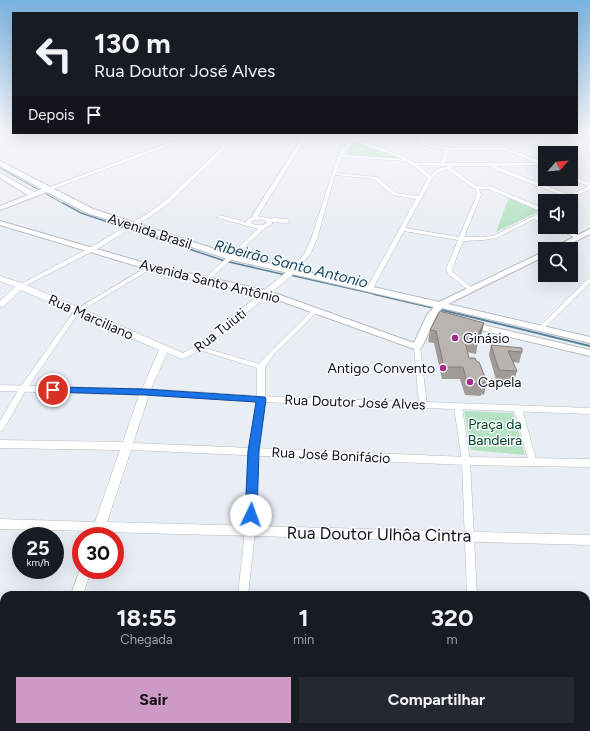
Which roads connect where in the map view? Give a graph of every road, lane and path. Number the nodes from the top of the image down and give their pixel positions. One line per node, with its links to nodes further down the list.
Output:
1 (111, 164): 20 (street)
2 (114, 164): 20 (street)
3 (207, 164): 36 (street)
4 (288, 164): 28 (street)
5 (337, 164): 12 (street)
6 (414, 164): 14 (street)
7 (442, 164): 11 (street)
8 (538, 164): 9 (street)
9 (487, 165): 11 (street); 21 (street)
10 (2, 166): 20 (main road, Avenida Brasil)
11 (450, 166): 14 (street); 19 (street)
12 (334, 174): 23 (street); 47 (street)
13 (0, 175): 20 (main road, Avenida Brasil)
14 (430, 178): 23 (street)
15 (578, 180): 17 (street)
16 (590, 180): 17 (street)
17 (583, 182): 18 (street)
18 (590, 186): 22 (street)
19 (475, 187): 25 (street); 41 (street)
20 (42, 190): 24 (main road); 36 (main road, Avenida Brasil)
21 (562, 194)
22 (575, 194)
23 (419, 198): 37 (street)
24 (0, 208)
25 (538, 208)
26 (538, 215): 29 (street)
27 (219, 217): 34 (street)
28 (257, 218): 31 (street); 34 (street)
29 (534, 218): 30 (street); 41 (street)
30 (538, 219)
31 (270, 221): 32 (street); 35 (street)
32 (287, 221)
33 (0, 223): 43 (main road, Avenida Santo Antônio)
34 (250, 225): 35 (street)
35 (263, 227): 45 (street)
36 (130, 228): 43 (street); 45 (main road, Avenida Brasil)
37 (403, 229): 41 (street); 53 (street)
38 (589, 232): 40 (main road)
39 (571, 234): 40 (street)
40 (578, 237): 42 (main road)
41 (461, 239): 54 (street)
42 (568, 242)
43 (90, 249): 46 (main road, Avenida Santo Antônio); 51 (street)
44 (538, 256): 54 (main road)
45 (229, 258): 47 (main road, Avenida Brasil); 49 (street)
46 (150, 267): 49 (main road, Avenida Santo Antônio); 59 (street)
47 (288, 275): 53 (main road, Avenida Brasil); 55 (street, Rua Tuiuti)
48 (0, 278): 51 (street, Rua Marciliano)
49 (206, 280): 55 (main road, Avenida Santo Antônio)
50 (590, 280): 52 (street)
51 (21, 286): 56 (street); 59 (street, Rua Marciliano)
52 (587, 287): 62 (street)
53 (370, 288): 58 (main road, Avenida Brasil)
54 (470, 289): 58 (main road)
55 (266, 294): 57 (main road, Avenida Santo Antônio); 65 (street, Rua Tuiuti)
56 (0, 304)
57 (316, 310): 64 (main road, Avenida Santo Antônio); 69 (street)
58 (436, 310): 60 (main road, Avenida Brasil); 62 (main road, Avenida Brasil); 64 (main road)
59 (76, 311): 66 (street, Rua Marciliano); 71 (street)
60 (445, 318)
61 (465, 323): 67 (main road)
62 (541, 328): 63 (main road, Avenida Brasil)
63 (590, 340)
64 (416, 347): 74 (street)
65 (199, 348): 68 (street, Rua Tuiuti); 69 (street)
66 (164, 349): 68 (street, Rua Marciliano); 72 (street)
67 (590, 353)
68 (183, 356)
69 (261, 367): 73 (street)
70 (0, 388): 71 (street, Rua Doutor José Alves)
71 (23, 389): 72 (street, Rua Doutor José Alves); 78 (street)
72 (145, 392): 73 (street, Rua Doutor José Alves); 80 (street)
73 (261, 399): 74 (street, Rua Doutor José Alves); 81 (street)
74 (423, 404): 75 (street, Rua Doutor José Alves)
75 (458, 407): 76 (street, Rua Doutor José Alves); 82 (street)
76 (518, 409): 77 (street, Rua Doutor José Alves); 83 (street)
77 (590, 412)
78 (0, 428)
79 (0, 444): 80 (street, Rua José Bonifácio)
80 (127, 446): 81 (street, Rua José Bonifácio); 86 (street)
81 (254, 451): 82 (street, Rua José Bonifácio); 89 (street)
82 (466, 461): 83 (street, Rua José Bonifácio); 90 (street)
83 (534, 463): 84 (street, Rua José Bonifácio)
84 (590, 464)
85 (0, 524): 87 (street, Rua Doutor Ulhôa Cintra)
86 (99, 527)
87 (72, 529)
88 (124, 531): 89 (street, Rua Doutor Ulhôa Cintra)
89 (250, 531): 90 (street, Rua Doutor Ulhôa Cintra); 94 (street)
90 (469, 536): 91 (street, Rua Doutor Ulhôa Cintra); 95 (street)
91 (590, 540)
92 (82, 579): 93 (street)
93 (78, 591)
94 (243, 591)
95 (472, 591)

